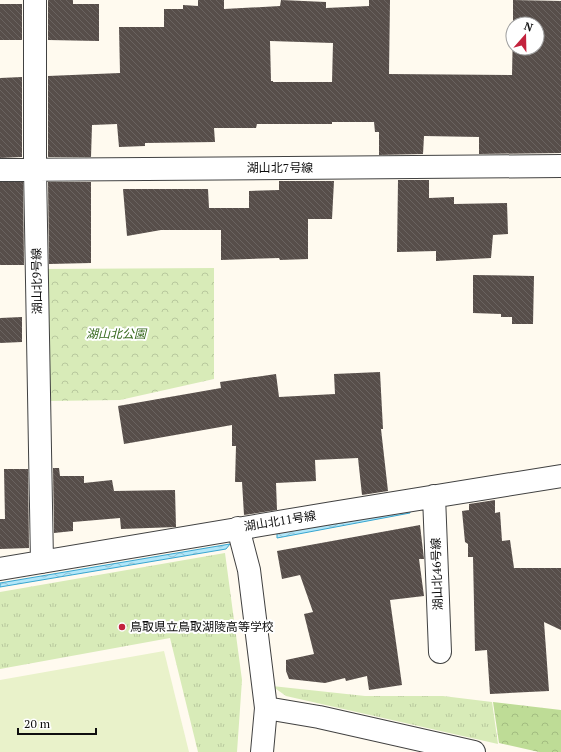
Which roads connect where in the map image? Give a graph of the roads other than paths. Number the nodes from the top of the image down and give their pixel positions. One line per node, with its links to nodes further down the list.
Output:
1 (34, 0): 3 (street, 湖山北9号線)
2 (561, 166): 3 (street, 湖山北7号線)
3 (35, 169): 4 (street, 湖山北7号線); 8 (street, 湖山北9号線)
4 (0, 170)
5 (561, 476): 6 (street, 湖山北11号線)
6 (434, 496): 7 (street, 湖山北11号線); 10 (street, 湖山北46号線)
7 (238, 528): 8 (street, 湖山北11号線); 11 (street)
8 (42, 562): 9 (street, 湖山北11号線)
9 (0, 569)
10 (440, 652)
11 (266, 708): 12 (street); 13 (street)
12 (262, 752)
13 (474, 752)

